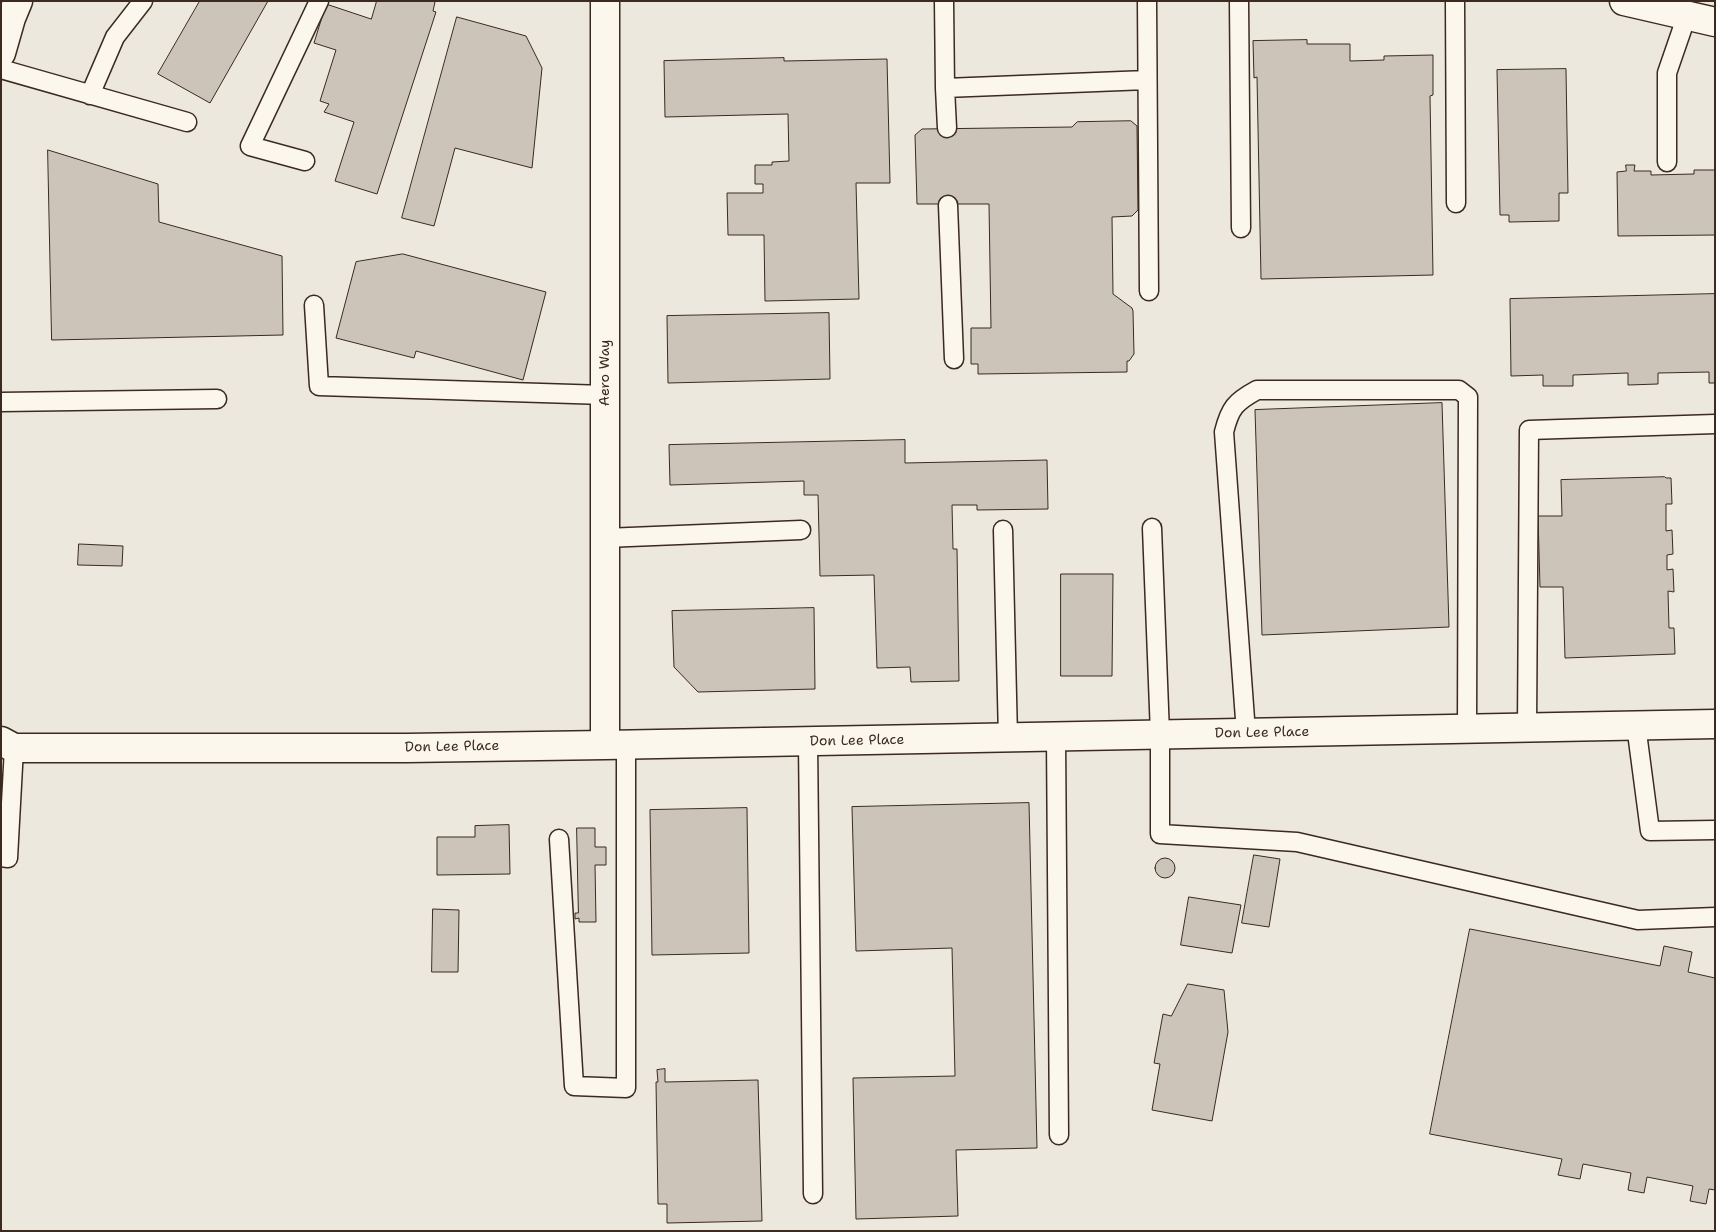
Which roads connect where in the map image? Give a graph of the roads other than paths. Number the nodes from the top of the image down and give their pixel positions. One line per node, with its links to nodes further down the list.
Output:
1 (18, 1): 12 (street)
2 (143, 1): 16 (lane)
3 (319, 1): 19 (lane)
4 (605, 1): 27 (street, Aero Way)
5 (944, 1): 15 (lane)
6 (1147, 1): 14 (lane)
7 (1239, 1): 23 (lane)
8 (1455, 1): 21 (lane)
9 (1624, 1): 10 (street)
10 (1687, 15): 11 (street); 20 (lane)
11 (1715, 22)
12 (1, 53)
13 (1, 69): 16 (lane)
14 (1148, 80): 15 (lane); 24 (lane)
15 (945, 88): 18 (lane)
16 (90, 95): 17 (lane)
17 (187, 122)
18 (947, 128)
19 (305, 161)
20 (1667, 162)
21 (1456, 203)
22 (948, 205): 26 (lane)
23 (1241, 228)
24 (1149, 291)
25 (314, 305): 27 (lane)
26 (954, 359)
27 (605, 395): 34 (street, Aero Way)
28 (217, 399): 29 (lane)
29 (1, 402)
30 (1715, 424): 37 (lane)
31 (1152, 528): 40 (lane)
32 (801, 530): 34 (lane)
33 (1003, 530): 42 (lane)
34 (605, 538): 45 (street, Aero Way)
35 (1715, 724): 36 (street, Don Lee Place)
36 (1636, 725): 37 (street, Don Lee Place); 46 (lane)
37 (1527, 728): 38 (street, Don Lee Place)
38 (1467, 729): 39 (street, Don Lee Place); 39 (lane)
39 (1246, 733): 40 (street, Don Lee Place)
40 (1160, 734): 41 (street, Don Lee Place); 49 (lane)
41 (1056, 736): 42 (street, Don Lee Place); 50 (lane)
42 (1008, 738): 43 (street, Don Lee Place)
43 (808, 742): 45 (street, Don Lee Place); 51 (lane)
44 (8, 745): 45 (street, Don Lee Place); 48 (lane)
45 (615, 745): 47 (lane)
46 (1715, 830)
47 (559, 839)
48 (1, 857)
49 (1715, 917)
50 (1059, 1135)
51 (813, 1194)

